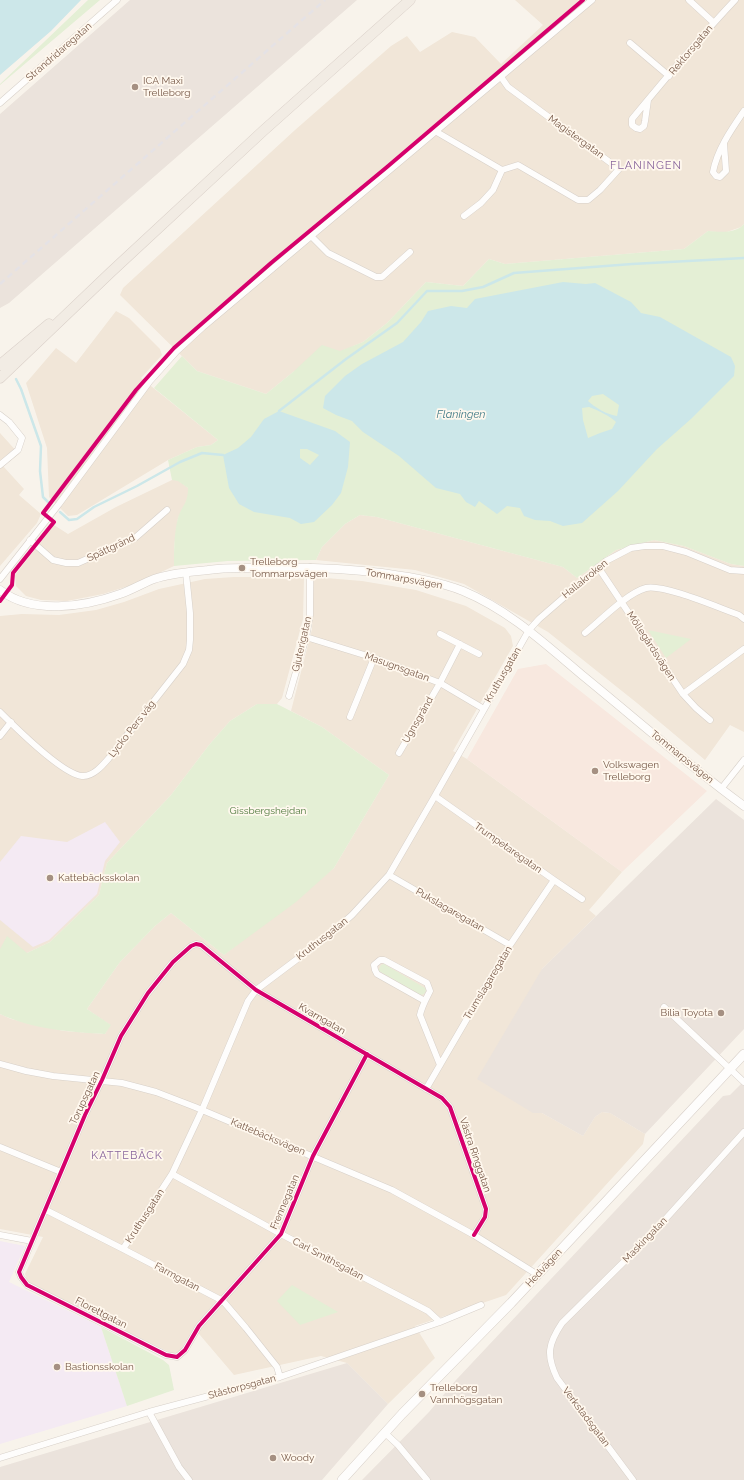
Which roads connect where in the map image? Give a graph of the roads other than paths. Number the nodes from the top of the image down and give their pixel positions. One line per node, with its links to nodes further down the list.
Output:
1 (118, 0): 11 (street, Strandridaregatan)
2 (410, 0): 19 (highway)
3 (592, 0): 9 (street)
4 (689, 0): 6 (street)
5 (735, 0): 6 (street, Rektorsgatan)
6 (714, 22): 8 (street, Rektorsgatan)
7 (630, 43): 8 (street)
8 (669, 76): 10 (street, Rektorsgatan)
9 (500, 77): 13 (street); 15 (street, Magistergatan)
10 (648, 100)
11 (0, 104)
12 (744, 111): 14 (street)
13 (435, 131): 15 (street); 17 (street)
14 (724, 144)
15 (502, 170): 16 (street)
16 (464, 216)
17 (311, 236): 18 (street); 25 (street)
18 (410, 252)
19 (111, 272): 20 (highway); 21 (highway)
20 (0, 365)
21 (0, 378)
22 (0, 415): 23 (street)
23 (0, 465)
24 (167, 510): 25 (street, Spättgränd)
25 (30, 540): 30 (street)
26 (310, 567): 29 (street, Tommarpsvägen); 34 (street, Tommarpsvägen); 37 (street, Gjuterigatan)
27 (598, 567): 28 (street, Hallakroken); 32 (street, Möllegårdsvägen); 34 (street, Hallakroken)
28 (744, 571)
29 (186, 573): 31 (street, Tommarpsvägen); 49 (street, Lycko Pers väg)
30 (0, 579)
31 (0, 590)
32 (622, 602): 33 (street); 35 (street); 43 (street, Möllegårdsvägen)
33 (744, 619)
34 (529, 630): 45 (street, Kruthusgatan); 53 (street, Tommarpsvägen)
35 (585, 633)
36 (440, 634): 38 (street)
37 (306, 637): 41 (street, Masugnsgatan); 44 (street, Gjuterigatan)
38 (460, 644): 40 (street); 42 (street, Ugnsgränd)
39 (744, 648): 43 (street)
40 (479, 654)
41 (374, 658): 42 (street, Masugnsgatan); 47 (street)
42 (440, 683): 45 (street, Masugnsgatan); 51 (street, Ugnsgränd)
43 (683, 694): 48 (street, Möllegårdsvägen)
44 (289, 696)
45 (484, 709): 54 (street, Kruthusgatan)
46 (0, 712): 49 (street, Lycko Pers väg)
47 (350, 718)
48 (710, 720)
49 (11, 722): 50 (street)
50 (0, 736)
51 (398, 753)
52 (744, 760): 53 (street)
53 (721, 789): 55 (street, Tommarpsvägen)
54 (435, 796): 56 (street, Kruthusgatan); 57 (street, Trumpetaregatan)
55 (744, 806)
56 (389, 875): 60 (street, Pukslagaregatan); 61 (street, Kruthusgatan)
57 (554, 880): 58 (street, Trumpetaregatan); 60 (street, Trumslagaregatan)
58 (582, 898)
59 (196, 944): 61 (street, Kvarngatan); 69 (street, Torupsgatan)
60 (510, 945): 67 (street, Trumslagaregatan)
61 (256, 990): 64 (street, Kvarngatan); 73 (street, Kruthusgatan)
62 (425, 1002): 62 (street); 67 (street)
63 (664, 1007): 68 (street)
64 (367, 1054): 71 (street, Kvarngatan); 76 (street, Frennegatan)
65 (744, 1054): 68 (main road, Hedvägen)
66 (0, 1064): 69 (street, Kattebäcksvägen)
67 (440, 1065): 71 (street, Trumslagaregatan)
68 (730, 1069): 70 (street); 85 (main road, Hedvägen)
69 (102, 1080): 73 (street, Kattebäcksvägen); 77 (street, Torupsgatan)
70 (744, 1082)
71 (426, 1089): 72 (street, Kvarngatan)
72 (446, 1102): 81 (street, Västra Ringgatan)
73 (202, 1110): 76 (street, Kattebäcksvägen); 78 (street, Kruthusgatan)
74 (744, 1132): 90 (street, Maskingatan)
75 (2, 1148): 77 (street)
76 (313, 1156): 80 (street, Frennegatan); 81 (street, Kattebäcksvägen)
77 (61, 1172): 79 (street, Torupsgatan)
78 (172, 1174): 80 (street, Carl Smithsgatan); 84 (street, Kruthusgatan)
79 (46, 1210): 83 (street, Torupsgatan); 84 (street, Farmgatan)
80 (281, 1234): 87 (street, Frennegatan); 89 (street, Carl Smithsgatan)
81 (474, 1234): 85 (street, Kattebäcksvägen)
82 (0, 1235): 83 (street)
83 (32, 1241): 86 (street, Torupsgatan)
84 (123, 1249): 87 (street, Farmgatan)
85 (538, 1275): 94 (main road, Hedvägen)
86 (21, 1277): 91 (street, Florettgatan)
87 (222, 1301): 91 (street, Frennegatan); 92 (street, Farmgatan)
88 (481, 1305): 89 (street, Ståstorpsgatan)
89 (440, 1322): 92 (street, Ståstorpsgatan)
90 (550, 1348): 99 (street, Verkstadsgatan)
91 (177, 1357)
92 (280, 1377): 93 (street, Ståstorpsgatan)
93 (149, 1412): 95 (street, Ståstorpsgatan); 96 (street)
94 (385, 1433): 97 (main road, Hedvägen); 98 (street)
95 (0, 1458)
96 (189, 1480)
97 (342, 1480)
98 (427, 1480)
99 (633, 1480)

